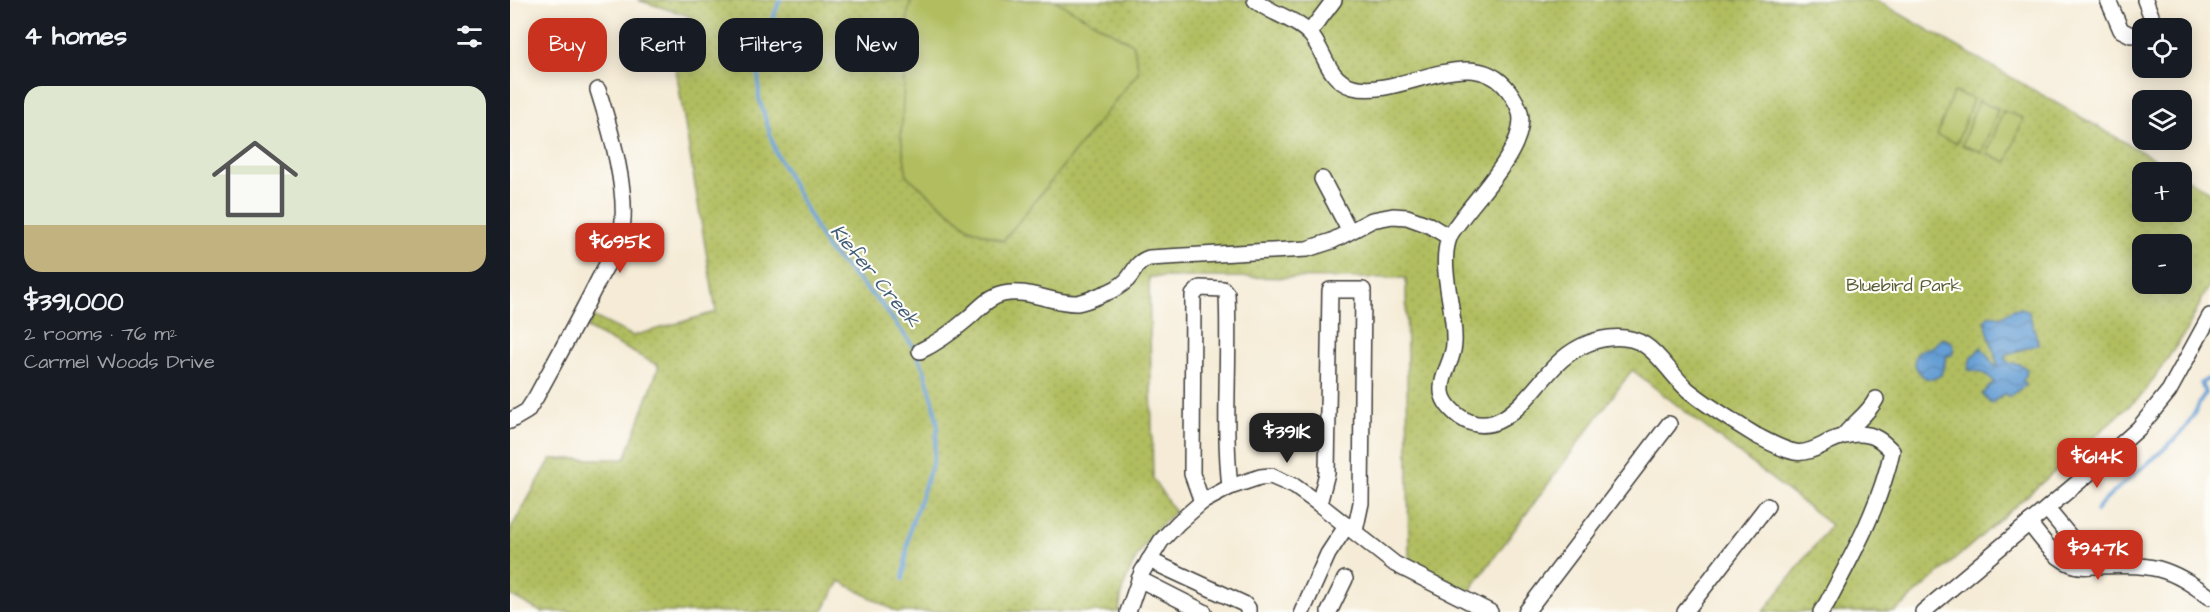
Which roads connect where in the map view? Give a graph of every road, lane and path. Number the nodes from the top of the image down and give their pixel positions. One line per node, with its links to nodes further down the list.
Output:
1 (1255, 0): 6 (street)
2 (1334, 0): 6 (street)
3 (2108, 0): 7 (street)
4 (2145, 0): 5 (street)
5 (2152, 18)
6 (1309, 33): 11 (street)
7 (2132, 35)
8 (598, 90): 15 (street)
9 (1322, 179): 10 (street)
10 (1349, 230): 11 (street); 13 (street)
11 (1449, 237): 17 (street)
12 (2210, 315): 22 (street)
13 (920, 351)
14 (1876, 399): 17 (street)
15 (510, 421)
16 (1669, 424): 36 (street)
17 (1844, 435): 38 (street)
18 (1230, 487): 19 (street); 19 (street); 20 (street)
19 (1202, 502): 25 (street)
20 (1319, 504): 24 (street); 24 (street)
21 (1767, 506): 37 (street)
22 (2047, 509): 23 (street); 26 (street)
23 (2029, 523): 26 (street); 39 (street)
24 (1351, 528): 33 (street); 35 (street)
25 (1149, 560): 27 (street); 32 (street)
26 (2091, 566): 29 (street)
27 (1139, 579): 30 (street); 31 (street)
28 (1346, 579): 34 (street)
29 (2210, 597)
30 (1128, 612)
31 (1204, 612)
32 (1248, 612)
33 (1302, 612)
34 (1329, 612)
35 (1490, 612)
36 (1526, 612)
37 (1685, 612)
38 (1821, 612)
39 (1923, 612)

